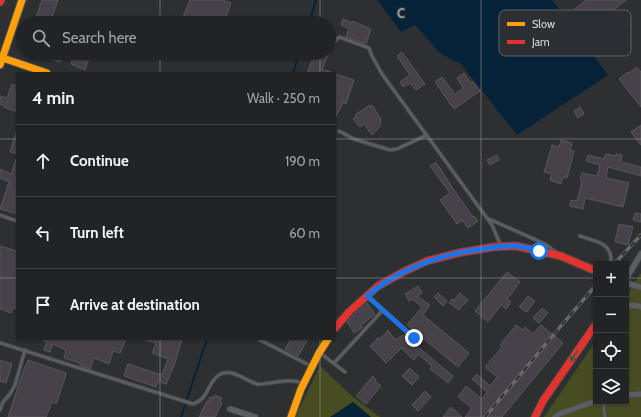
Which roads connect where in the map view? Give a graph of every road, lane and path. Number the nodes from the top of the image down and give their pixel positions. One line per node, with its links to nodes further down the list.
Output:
1 (22, 0): 2 (street)
2 (16, 16)
3 (16, 17): 5 (street)
4 (336, 40): 8 (lane)
5 (1, 60): 6 (street)
6 (44, 72)
7 (339, 131): 8 (lane)
8 (426, 135): 10 (lane)
9 (0, 215): 11 (lane)
10 (488, 219): 13 (lane); 15 (lane)
11 (16, 221)
12 (580, 236): 16 (lane)
13 (502, 247): 15 (street); 21 (street)
14 (641, 254): 18 (street)
15 (561, 256): 17 (street)
16 (611, 261)
17 (593, 270)
18 (629, 274)
19 (629, 284): 20 (street)
20 (641, 287)
21 (367, 296): 24 (lane); 25 (street)
22 (629, 305): 23 (street)
23 (641, 307)
24 (383, 310): 29 (lane); 33 (lane)
25 (336, 327)
26 (593, 328): 45 (street, one-way to 45)
27 (260, 340): 34 (lane)
28 (327, 340): 32 (street)
29 (420, 342)
30 (0, 343): 31 (lane)
31 (25, 350): 36 (lane); 42 (lane)
32 (319, 353): 33 (lane); 34 (street)
33 (334, 363): 35 (lane)
34 (312, 366): 36 (street)
35 (345, 372)
36 (303, 383): 44 (street)
37 (641, 394): 38 (street)
38 (629, 395)
39 (593, 402): 46 (street)
40 (603, 405): 47 (lane)
41 (230, 409): 43 (street)
42 (0, 410)
43 (255, 417)
44 (291, 417)
45 (535, 417)
46 (555, 417)
47 (605, 417)

